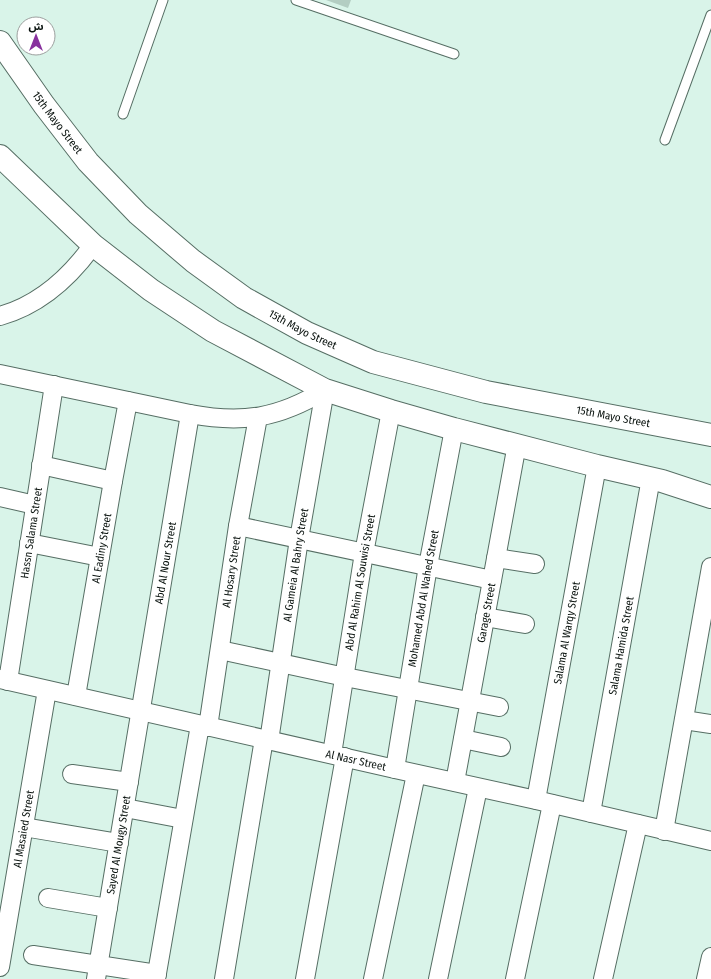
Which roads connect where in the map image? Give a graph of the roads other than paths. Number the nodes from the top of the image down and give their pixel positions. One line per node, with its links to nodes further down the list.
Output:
1 (162, 0): 6 (lane)
2 (296, 0): 5 (lane)
3 (711, 15): 7 (lane)
4 (0, 42): 19 (main road, 15th Mayo Street)
5 (454, 54)
6 (123, 114)
7 (665, 140)
8 (0, 156): 9 (main road)
9 (93, 245): 10 (street); 13 (main road)
10 (0, 316)
11 (0, 374): 12 (street)
12 (54, 385): 14 (street); 21 (street, Hassn Salama Street)
13 (325, 390): 15 (main road); 17 (street); 30 (street, Al Gameia Al Bahry Street)
14 (128, 401): 16 (street); 24 (street, Al Eadiny Street)
15 (391, 411): 18 (main road); 32 (street, Abd Al Rahim Al Souwisi Street)
16 (190, 414): 17 (street); 51 (street, Abd Al Nour Street)
17 (258, 417): 29 (street, Al Hosary Street)
18 (454, 429): 20 (main road); 36 (street, Mohamed Abd Al Wahed Street)
19 (711, 435)
20 (517, 444): 22 (main road); 34 (street, Garage Street)
21 (41, 465): 24 (street); 28 (street, Hassn Salama Street)
22 (597, 466): 23 (main road); 65 (street, Salama Al Warqy Street)
23 (656, 480): 25 (main road); 27 (main road); 67 (street, Salama Hamida Street)
24 (113, 481): 33 (street, Al Eadiny Street)
25 (711, 485)
26 (0, 497): 28 (street)
27 (711, 497)
28 (35, 505): 31 (street, Hassn Salama Street)
29 (238, 526): 30 (street); 42 (street, Al Hosary Street)
30 (299, 539): 32 (street); 43 (street, Al Gameia Al Bahry Street)
31 (29, 543): 33 (street); 45 (street, Hassn Salama Street)
32 (364, 553): 36 (street); 44 (street, Abd Al Rahim Al Souwisi Street)
33 (100, 557): 48 (street, Al Eadiny Street)
34 (496, 558): 35 (street); 38 (street, Garage Street)
35 (535, 564)
36 (428, 566): 38 (street); 46 (street, Mohamed Abd Al Wahed Street)
37 (711, 566): 39 (street)
38 (492, 580): 40 (street, Garage Street)
39 (707, 616): 52 (street)
40 (485, 617): 41 (street); 49 (street, Garage Street)
41 (525, 624)
42 (220, 650): 43 (street); 54 (street, Al Hosary Street)
43 (280, 662): 44 (street); 56 (street, Al Gameia Al Bahry Street)
44 (344, 677): 46 (street); 58 (street, Abd Al Rahim Al Souwisi Street)
45 (4, 680): 47 (street, Al Nasr Street)
46 (408, 689): 49 (street); 59 (street, Mohamed Abd Al Wahed Street)
47 (47, 690): 48 (street, Al Nasr Street); 70 (street, Al Masaied Street)
48 (76, 696): 51 (street, Al Nasr Street)
49 (470, 701): 50 (street); 55 (street, Garage Street)
50 (499, 707)
51 (141, 711): 54 (street, Al Nasr Street); 62 (street, Sayed Al Mougy Street)
52 (684, 720): 53 (street); 71 (street)
53 (711, 724)
54 (204, 726): 56 (street, Al Nasr Street); 68 (street, Al Hosary Street)
55 (463, 739): 57 (street); 63 (street, Garage Street)
56 (266, 740): 58 (street, Al Nasr Street); 81 (street, Al Gameia Al Bahry Street)
57 (500, 746)
58 (339, 756): 59 (street, Al Nasr Street); 82 (street, Abd Al Rahim Al Souwisi Street)
59 (395, 769): 61 (street, Al Nasr Street)
60 (72, 774): 62 (street)
61 (416, 774): 63 (street, Al Nasr Street); 83 (street)
62 (129, 782): 66 (street, Sayed Al Mougy Street)
63 (455, 782): 64 (street, Al Nasr Street)
64 (478, 788): 65 (street, Al Nasr Street); 84 (street)
65 (544, 802): 67 (street, Al Nasr Street); 85 (street, Salama Al Warqy Street)
66 (125, 808): 68 (street); 73 (street, Sayed Al Mougy Street)
67 (591, 813): 69 (street, Al Nasr Street)
68 (183, 819): 80 (street, Al Hosary Street)
69 (638, 824): 71 (street, Al Nasr Street); 86 (street)
70 (24, 827): 73 (street); 78 (street, Al Masaied Street)
71 (664, 830): 72 (street, Al Nasr Street)
72 (711, 841)
73 (119, 843): 75 (street, Sayed Al Mougy Street)
74 (48, 898): 75 (street)
75 (108, 908): 79 (street, Sayed Al Mougy Street)
76 (33, 955): 79 (street)
77 (711, 957): 87 (street)
78 (0, 967)
79 (97, 972): 80 (street)
80 (156, 976)
81 (224, 979)
82 (305, 979)
83 (373, 979)
84 (438, 979)
85 (515, 979)
86 (603, 979)
87 (706, 979)

